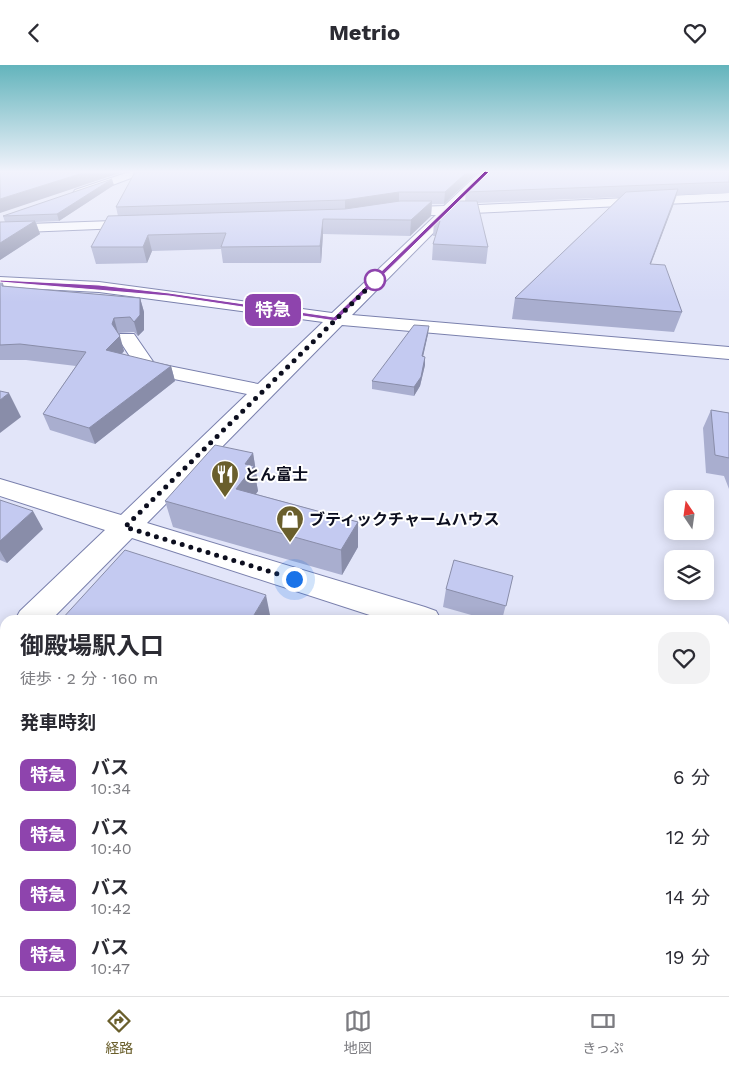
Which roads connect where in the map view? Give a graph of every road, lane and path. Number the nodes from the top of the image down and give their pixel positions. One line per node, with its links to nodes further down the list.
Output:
1 (441, 215): 5 (street)
2 (158, 224): 3 (street)
3 (0, 229)
4 (0, 282): 5 (street)
5 (336, 319): 7 (street); 8 (street)
6 (127, 337): 8 (street)
7 (729, 353)
8 (262, 391): 10 (street)
9 (0, 487): 10 (street)
10 (125, 527): 11 (street); 12 (street)
11 (36, 615)
12 (409, 615)

